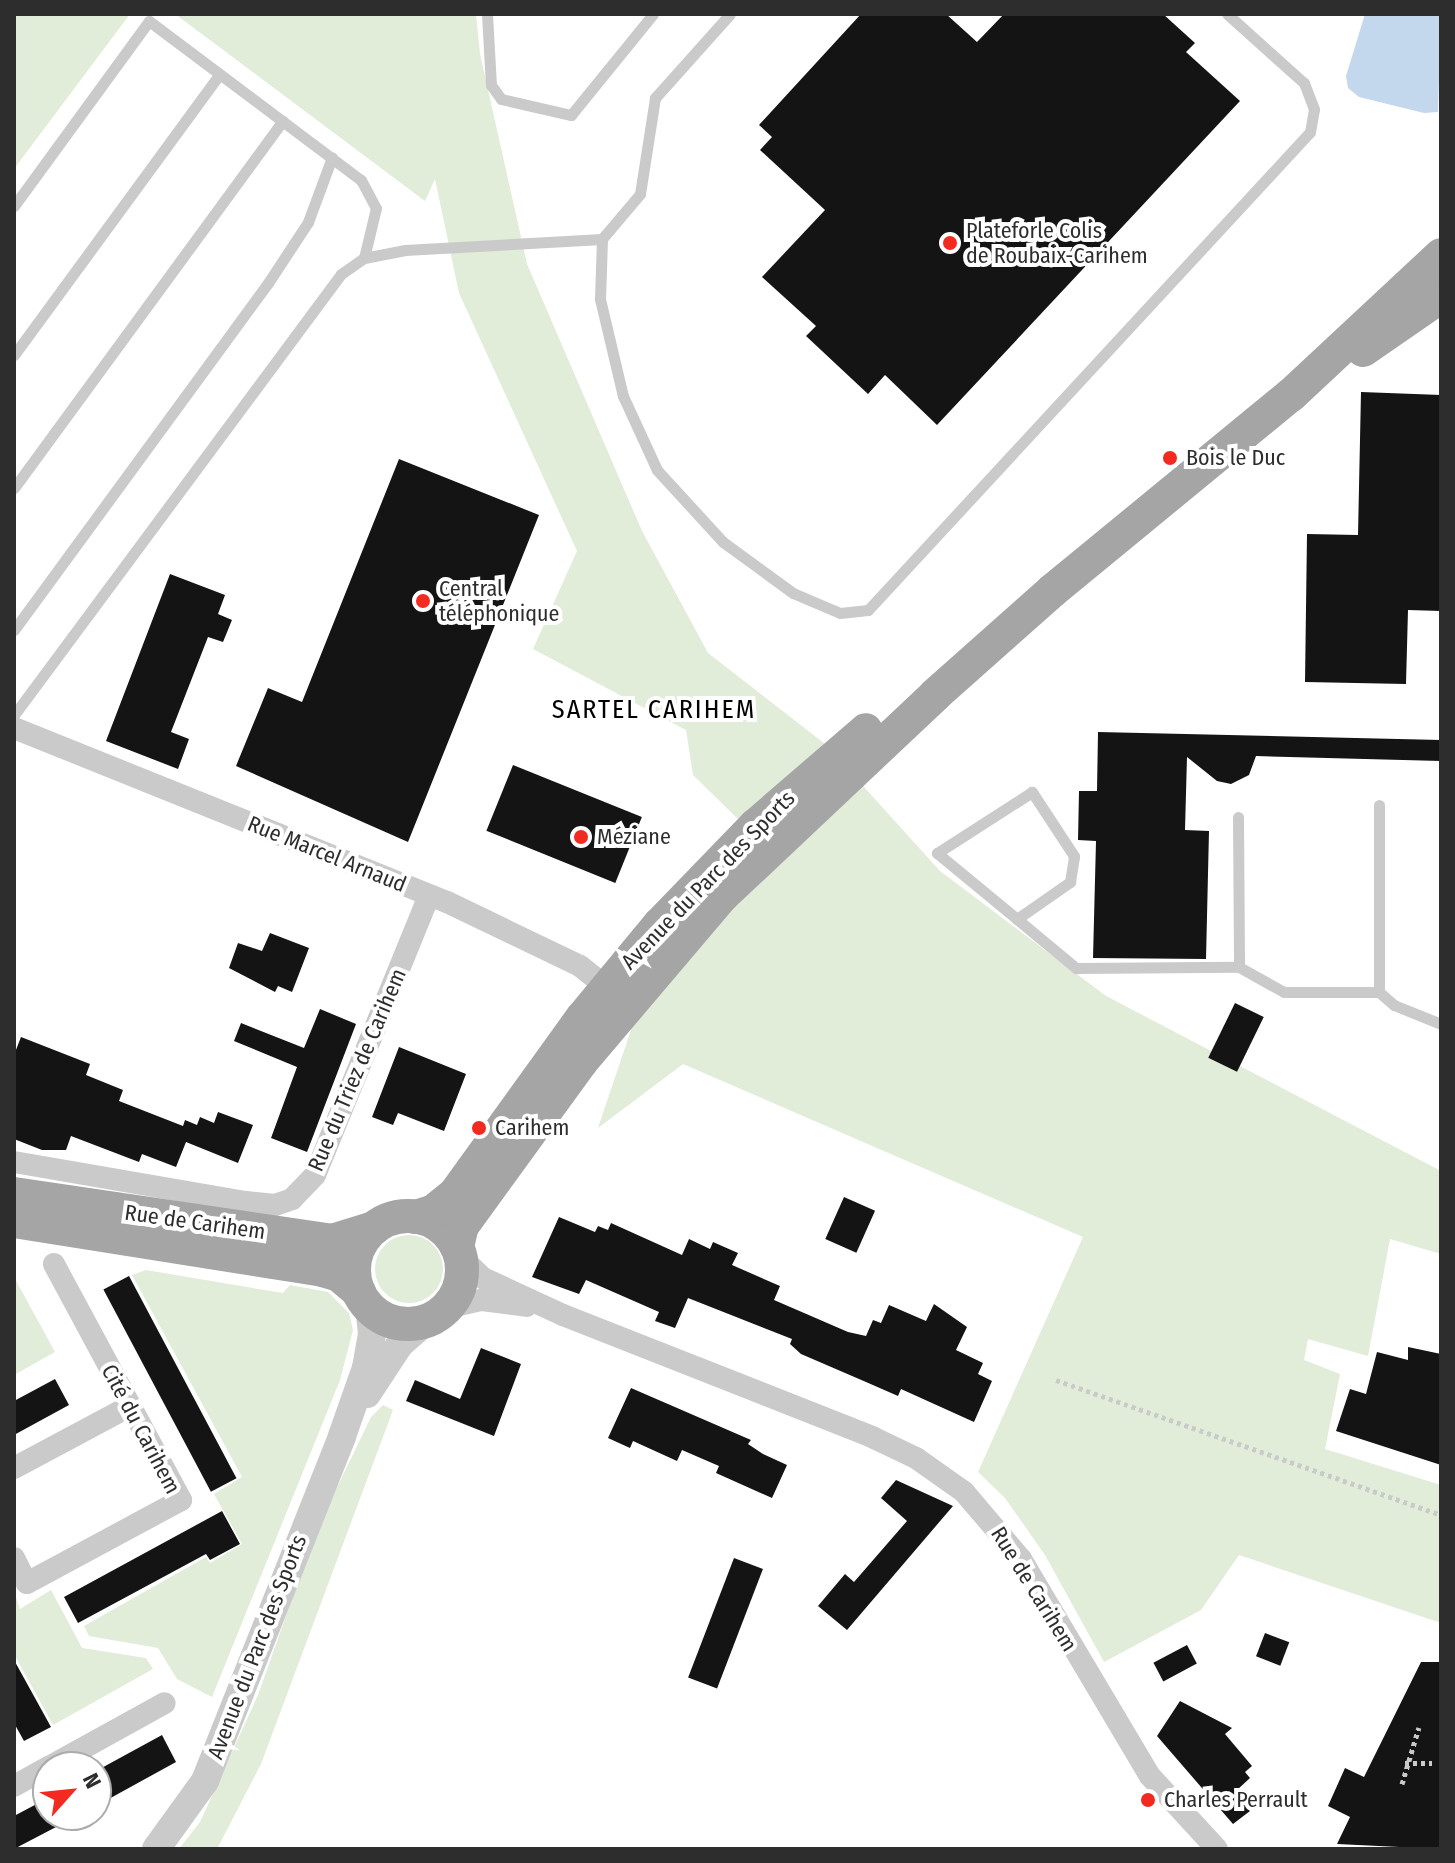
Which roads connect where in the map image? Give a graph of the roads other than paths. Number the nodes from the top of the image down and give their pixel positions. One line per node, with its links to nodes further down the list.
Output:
1 (487, 14): 2 (lane)
2 (653, 14)
3 (730, 14): 9 (lane)
4 (1227, 14): 9 (lane)
5 (220, 74): 6 (lane); 8 (lane); 13 (lane)
6 (283, 121): 7 (lane); 15 (lane)
7 (332, 157): 11 (lane); 16 (lane)
8 (14, 206)
9 (602, 239): 11 (lane)
10 (1441, 255): 14 (main road, Avenue du Parc des Sports)
11 (364, 258): 17 (lane)
12 (1441, 296): 14 (main road, Avenue du Parc des Sports)
13 (14, 355)
14 (1291, 395): 25 (main road, Avenue du Parc des Sports)
15 (14, 488)
16 (14, 630)
17 (14, 715)
18 (14, 728): 21 (street, Rue Marcel Arnaud)
19 (1379, 805): 24 (lane)
20 (1238, 817): 23 (lane)
21 (429, 895): 25 (street, Rue Marcel Arnaud); 27 (street, Rue du Triez de Carihem)
22 (1017, 919): 22 (lane); 23 (lane)
23 (1239, 967): 24 (lane)
24 (1379, 992): 26 (lane)
25 (617, 996): 29 (main road, Avenue du Parc des Sports); 32 (main road, Avenue du Parc des Sports)
26 (1441, 1024)
27 (14, 1162)
28 (14, 1194): 31 (main road, Rue de Carihem)
29 (416, 1217): 31 (main road); 32 (main road)
30 (14, 1221): 34 (main road, Rue de Carihem)
31 (374, 1228): 34 (main road)
32 (458, 1252): 35 (main road); 36 (street, Rue de Carihem)
33 (54, 1264): 37 (street, Cité du Carihem)
34 (364, 1299): 35 (main road); 38 (street, Avenue du Parc des Sports)
35 (436, 1314): 36 (street, Rue de Carihem); 38 (street, Avenue du Parc des Sports)
36 (563, 1315): 44 (street, Rue de Carihem)
37 (130, 1406): 39 (street); 40 (street, Cité du Carihem)
38 (342, 1436): 43 (street, Avenue du Parc des Sports)
39 (14, 1468)
40 (14, 1558)
41 (165, 1703): 42 (street)
42 (77, 1751)
43 (156, 1849)
44 (1217, 1849)

